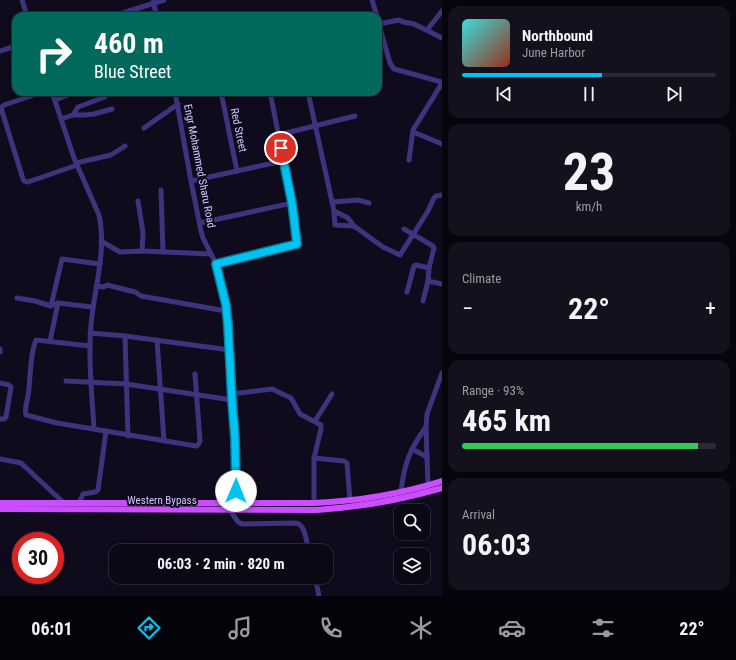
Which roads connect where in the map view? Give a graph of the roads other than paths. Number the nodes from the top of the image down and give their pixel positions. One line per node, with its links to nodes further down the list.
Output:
1 (22, 0): 6 (street)
2 (164, 0): 4 (street)
3 (372, 0): 9 (street)
4 (153, 2): 7 (street); 8 (street)
5 (442, 11): 11 (street)
6 (26, 12)
7 (124, 12)
8 (155, 12)
9 (375, 12)
10 (382, 22): 11 (street)
11 (427, 30): 13 (street)
12 (382, 36): 16 (street)
13 (442, 38)
14 (12, 47): 15 (street)
15 (0, 51)
16 (442, 83): 33 (street)
17 (31, 96): 39 (street)
18 (54, 96): 25 (street)
19 (66, 96): 25 (street)
20 (176, 96): 26 (street, Engr Mohammed Sharu Road)
21 (222, 96): 40 (street, Red Street)
22 (271, 96): 34 (street)
23 (309, 96): 31 (street)
24 (105, 97): 28 (street)
25 (55, 100): 30 (street)
26 (178, 104): 32 (street); 41 (street, Engr Mohammed Sharu Road)
27 (112, 109): 28 (street)
28 (73, 115): 30 (street)
29 (355, 116): 31 (street)
30 (61, 119): 39 (street)
31 (316, 127): 34 (street); 45 (street)
32 (144, 128)
33 (413, 132): 35 (street); 37 (street)
34 (278, 135): 38 (street)
35 (442, 144)
36 (125, 146): 39 (street)
37 (408, 160)
38 (283, 162): 40 (street); 46 (street)
39 (77, 164): 53 (street)
40 (237, 171): 41 (street)
41 (191, 181): 49 (street, Engr Mohammed Sharu Road)
42 (161, 190): 55 (street)
43 (442, 195): 52 (street)
44 (138, 201): 54 (street)
45 (332, 202): 47 (street); 48 (street)
46 (292, 203): 49 (street); 58 (street)
47 (369, 203)
48 (334, 211): 50 (street); 50 (street)
49 (200, 223): 56 (street, Engr Mohammed Sharu Road)
50 (354, 226): 52 (street)
51 (404, 229): 52 (street)
52 (413, 235): 59 (street)
53 (101, 241): 54 (street); 57 (street)
54 (142, 251): 55 (street)
55 (163, 252): 56 (street)
56 (211, 254): 58 (street, Engr Mohammed Sharu Road)
57 (100, 264): 62 (street); 67 (street)
58 (216, 264): 69 (street, Engr Mohammed Sharu Road)
59 (429, 268): 60 (street); 63 (street)
60 (428, 281): 61 (street); 65 (street)
61 (442, 284)
62 (96, 286): 68 (street); 69 (street)
63 (407, 292)
64 (17, 298): 67 (street)
65 (423, 301)
66 (58, 303): 67 (street); 68 (street); 73 (street)
67 (51, 306)
68 (92, 307): 70 (street)
69 (226, 311): 75 (street, Engr Mohammed Sharu Road)
70 (90, 333): 71 (street); 74 (street)
71 (125, 336): 72 (street); 81 (street)
72 (157, 340): 75 (street); 82 (street)
73 (50, 341): 74 (street); 90 (street)
74 (90, 346): 79 (street)
75 (230, 350): 83 (street, Engr Mohammed Sharu Road)
76 (442, 373): 89 (street)
77 (195, 374): 85 (street)
78 (66, 381): 79 (street)
79 (91, 382): 81 (street); 90 (street)
80 (0, 383): 87 (street)
81 (126, 384): 82 (street); 92 (street)
82 (160, 390): 85 (street); 93 (street)
83 (232, 394): 86 (street, Engr Mohammed Sharu Road); 88 (street)
84 (332, 394): 88 (street)
85 (196, 396): 86 (street); 93 (street)
86 (232, 400): 107 (street, Engr Mohammed Sharu Road)
87 (0, 419)
88 (315, 421): 97 (street)
89 (426, 427): 94 (street); 95 (street)
90 (94, 429): 91 (street)
91 (106, 431): 92 (street); 105 (street)
92 (128, 436): 93 (street)
93 (164, 441)
94 (412, 450): 95 (street); 101 (street)
95 (426, 457): 99 (street)
96 (0, 458): 104 (street)
97 (314, 458): 102 (street); 106 (street)
98 (442, 482): 99 (main road, Western Bypass)
99 (428, 486): 101 (main road, Western Bypass)
100 (442, 488): 109 (main road, Western Bypass)
101 (402, 492): 102 (main road, Western Bypass)
102 (350, 501): 106 (main road, Western Bypass)
103 (0, 503): 104 (main road, Western Bypass)
104 (64, 503): 105 (main road, Western Bypass)
105 (79, 503): 107 (main road, Western Bypass)
106 (314, 503): 107 (main road, Western Bypass)
107 (235, 504)
108 (0, 509): 109 (main road, Western Bypass)
109 (230, 510): 110 (street)
110 (307, 544)
111 (317, 584): 112 (street)
112 (320, 596)

